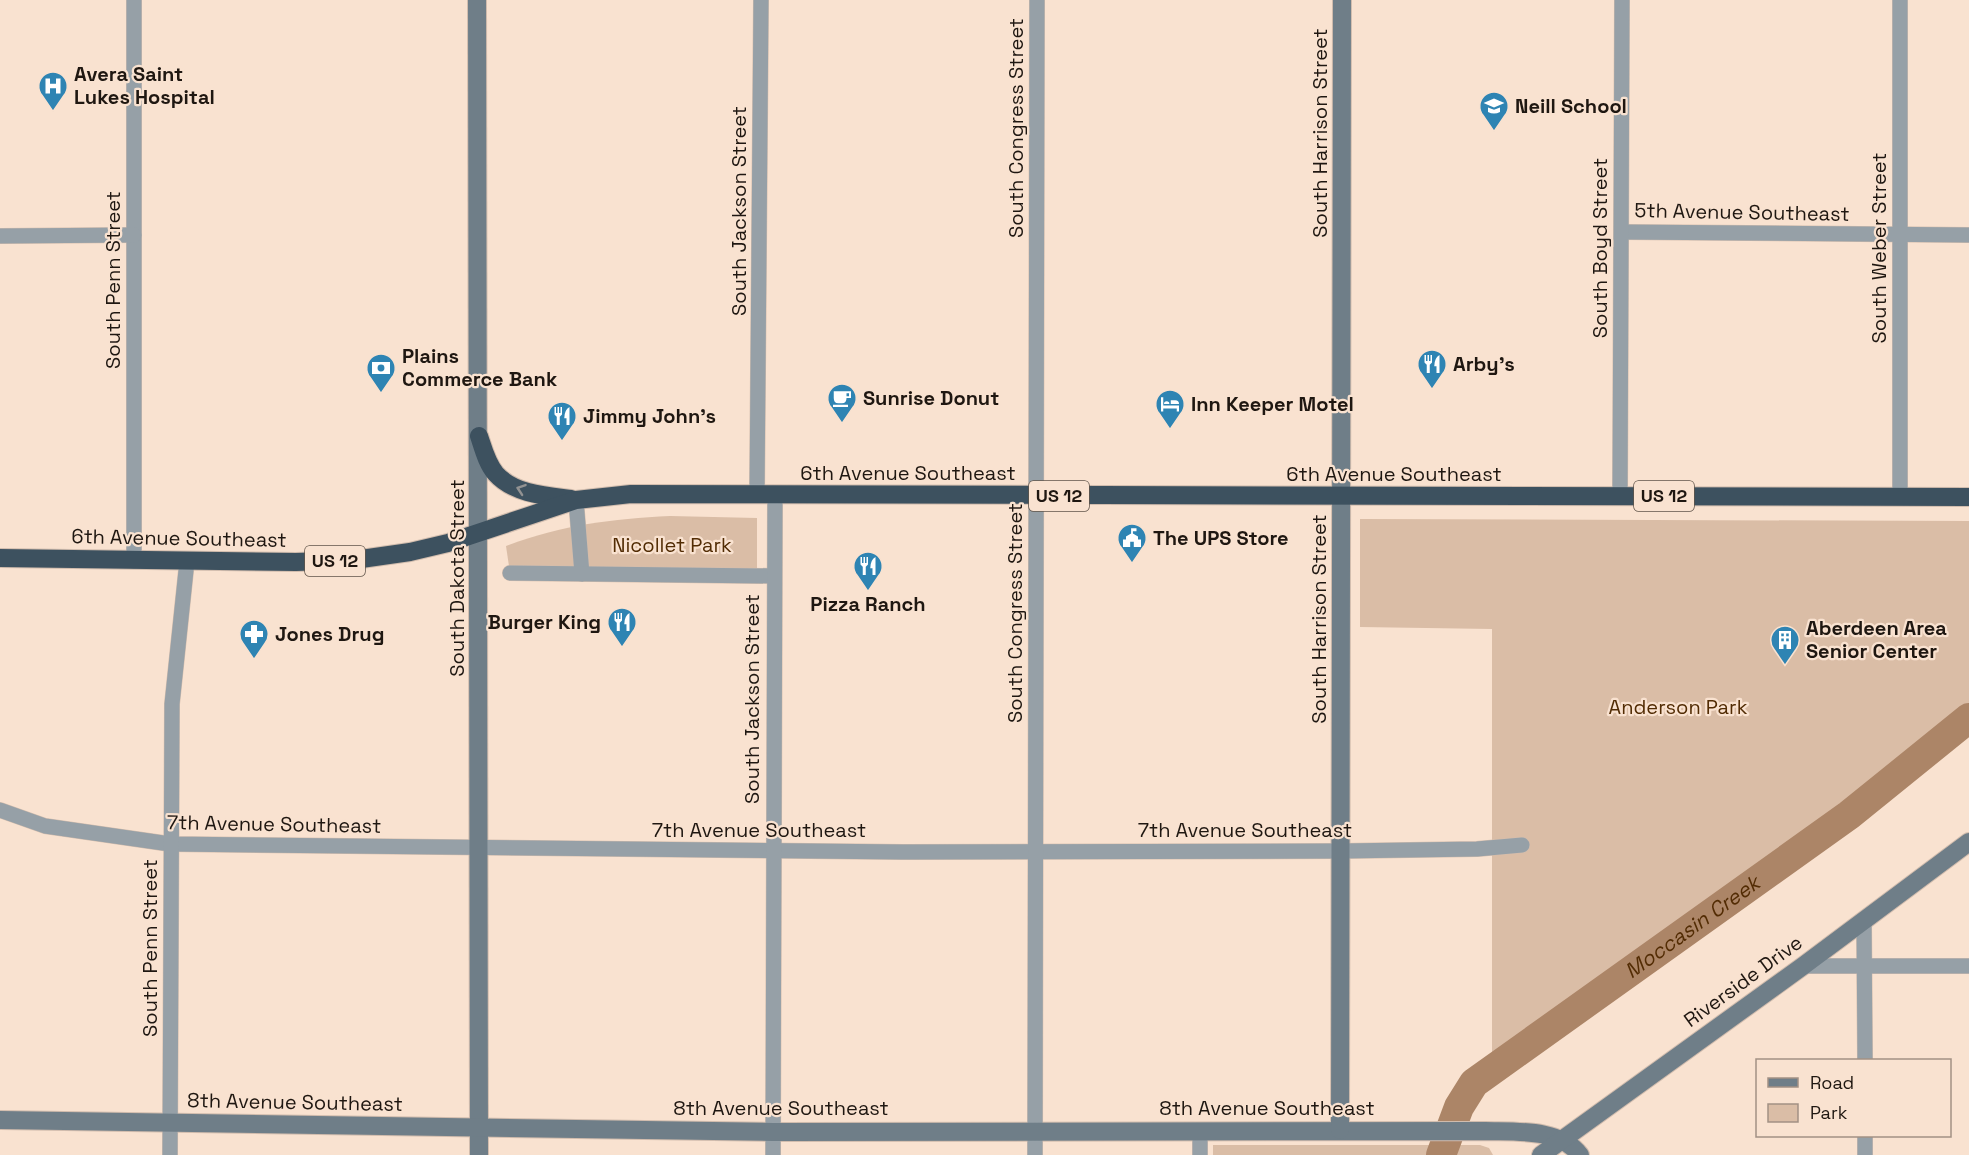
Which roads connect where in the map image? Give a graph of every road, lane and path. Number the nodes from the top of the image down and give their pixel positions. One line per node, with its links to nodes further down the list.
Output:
1 (134, 0): 9 (street, South Penn Street)
2 (477, 0): 13 (street, South Dakota Street)
3 (761, 0): 14 (street, South Jackson Street)
4 (1037, 0): 15 (street, South Congress Street)
5 (1342, 0): 17 (street, South Harrison Street)
6 (1622, 0): 8 (street, South Boyd Street)
7 (1900, 0): 10 (street, South Weber Street)
8 (1622, 232): 10 (street, 5th Avenue Southeast); 16 (street, South Boyd Street)
9 (134, 235): 12 (street); 23 (street, South Penn Street)
10 (1899, 235): 11 (street, 5th Avenue Southeast); 18 (street, South Weber Street)
11 (1969, 235)
12 (0, 236)
13 (479, 436): 20 (highway, one-way to 13); 21 (street, South Dakota Street)
14 (766, 495): 15 (highway, 6th Avenue Southeast / US 12); 20 (highway, 6th Avenue Southeast / US 12); 27 (street, South Jackson Street)
15 (1037, 496): 17 (highway, 6th Avenue Southeast / US 12); 34 (street, South Congress Street)
16 (1620, 496): 17 (highway, 6th Avenue Southeast / US 12); 18 (highway, 6th Avenue Southeast / US 12)
17 (1342, 497): 35 (street, South Harrison Street)
18 (1900, 497): 19 (highway, 6th Avenue Southeast / US 12)
19 (1969, 497)
20 (577, 500): 21 (highway, 6th Avenue Southeast / US 12); 26 (street)
21 (479, 533): 24 (highway, 6th Avenue Southeast / US 12); 32 (street, South Dakota Street)
22 (0, 558): 23 (highway, 6th Avenue Southeast / US 12)
23 (134, 561): 24 (highway, 6th Avenue Southeast / US 12)
24 (187, 561): 30 (street, South Penn Street)
25 (510, 573): 26 (street)
26 (582, 574): 27 (street)
27 (774, 576): 33 (street, South Jackson Street)
28 (0, 810): 30 (street, 7th Avenue Southeast)
29 (1969, 842): 36 (street, Riverside Drive)
30 (170, 844): 32 (street, 7th Avenue Southeast); 42 (street, South Penn Street)
31 (1522, 845): 35 (street, 7th Avenue Southeast)
32 (480, 849): 33 (street, 7th Avenue Southeast); 43 (street, South Dakota Street)
33 (772, 851): 34 (street, 7th Avenue Southeast); 45 (street, South Jackson Street)
34 (1035, 851): 35 (street, 7th Avenue Southeast); 46 (street, South Congress Street)
35 (1342, 851): 44 (street, South Harrison Street)
36 (1864, 920): 37 (street); 38 (street, Riverside Drive)
37 (1865, 965): 38 (street); 39 (street); 40 (street)
38 (1803, 966): 49 (street, Riverside Drive)
39 (1969, 966)
40 (1865, 1059)
41 (0, 1120): 42 (street, 8th Avenue Southeast)
42 (170, 1123): 43 (street, 8th Avenue Southeast); 50 (street, South Penn Street)
43 (479, 1127): 45 (street, 8th Avenue Southeast); 51 (street, South Dakota Street)
44 (1340, 1130): 47 (street, 8th Avenue Southeast); 49 (street, 8th Avenue Southeast)
45 (773, 1131): 46 (street, 8th Avenue Southeast); 52 (street, South Jackson Street)
46 (1035, 1131): 47 (street, 8th Avenue Southeast); 53 (street, South Congress Street)
47 (1200, 1131): 54 (street)
48 (1864, 1137): 57 (street)
49 (1561, 1140): 55 (street, Riverside Drive); 56 (street)
50 (170, 1155)
51 (479, 1155)
52 (773, 1155)
53 (1035, 1155)
54 (1200, 1155)
55 (1541, 1155)
56 (1580, 1155)
57 (1864, 1155)

